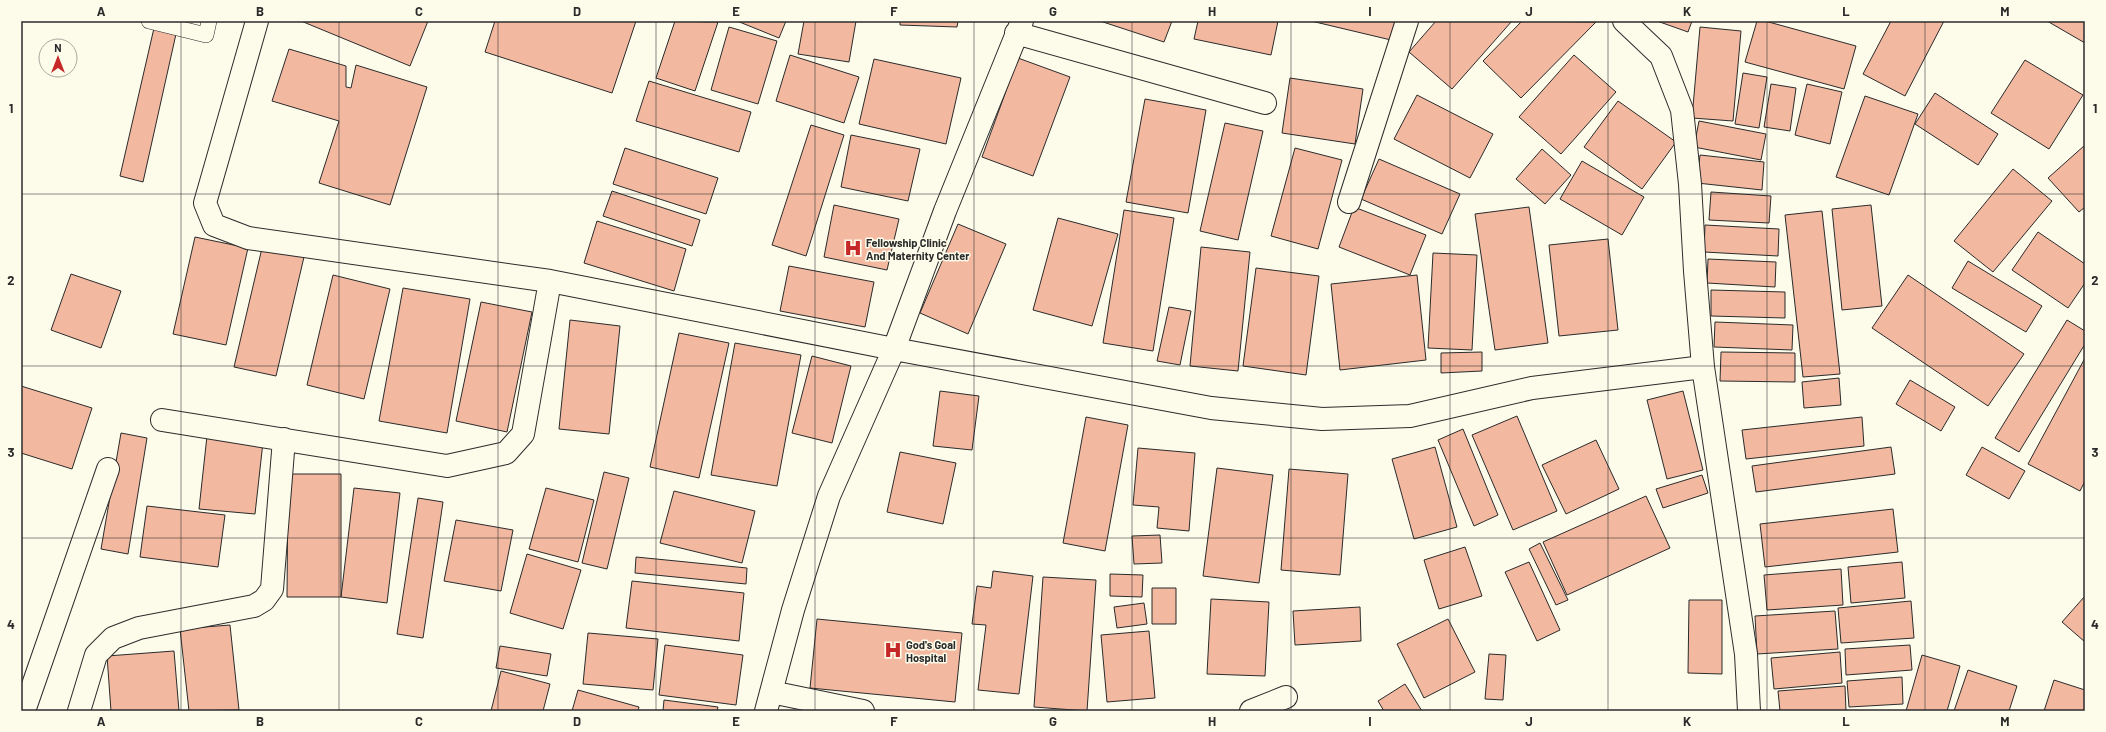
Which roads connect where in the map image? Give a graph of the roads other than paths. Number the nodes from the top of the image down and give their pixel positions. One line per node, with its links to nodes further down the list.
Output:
1 (149, 21): 2 (lane)
2 (209, 21)
3 (257, 21): 9 (street)
4 (1406, 21): 8 (street)
5 (1624, 21): 11 (street)
6 (1019, 27): 7 (street); 10 (street)
7 (1265, 103)
8 (1349, 202)
9 (550, 281): 10 (street); 13 (street)
10 (894, 349): 11 (street); 16 (street)
11 (1703, 367): 21 (street)
12 (162, 420): 13 (street)
13 (284, 439): 18 (street)
14 (108, 469): 17 (street)
15 (1286, 697): 20 (street)
16 (769, 702): 19 (street)
17 (24, 711)
18 (79, 711)
19 (863, 711)
20 (1250, 711)
21 (1749, 711)

